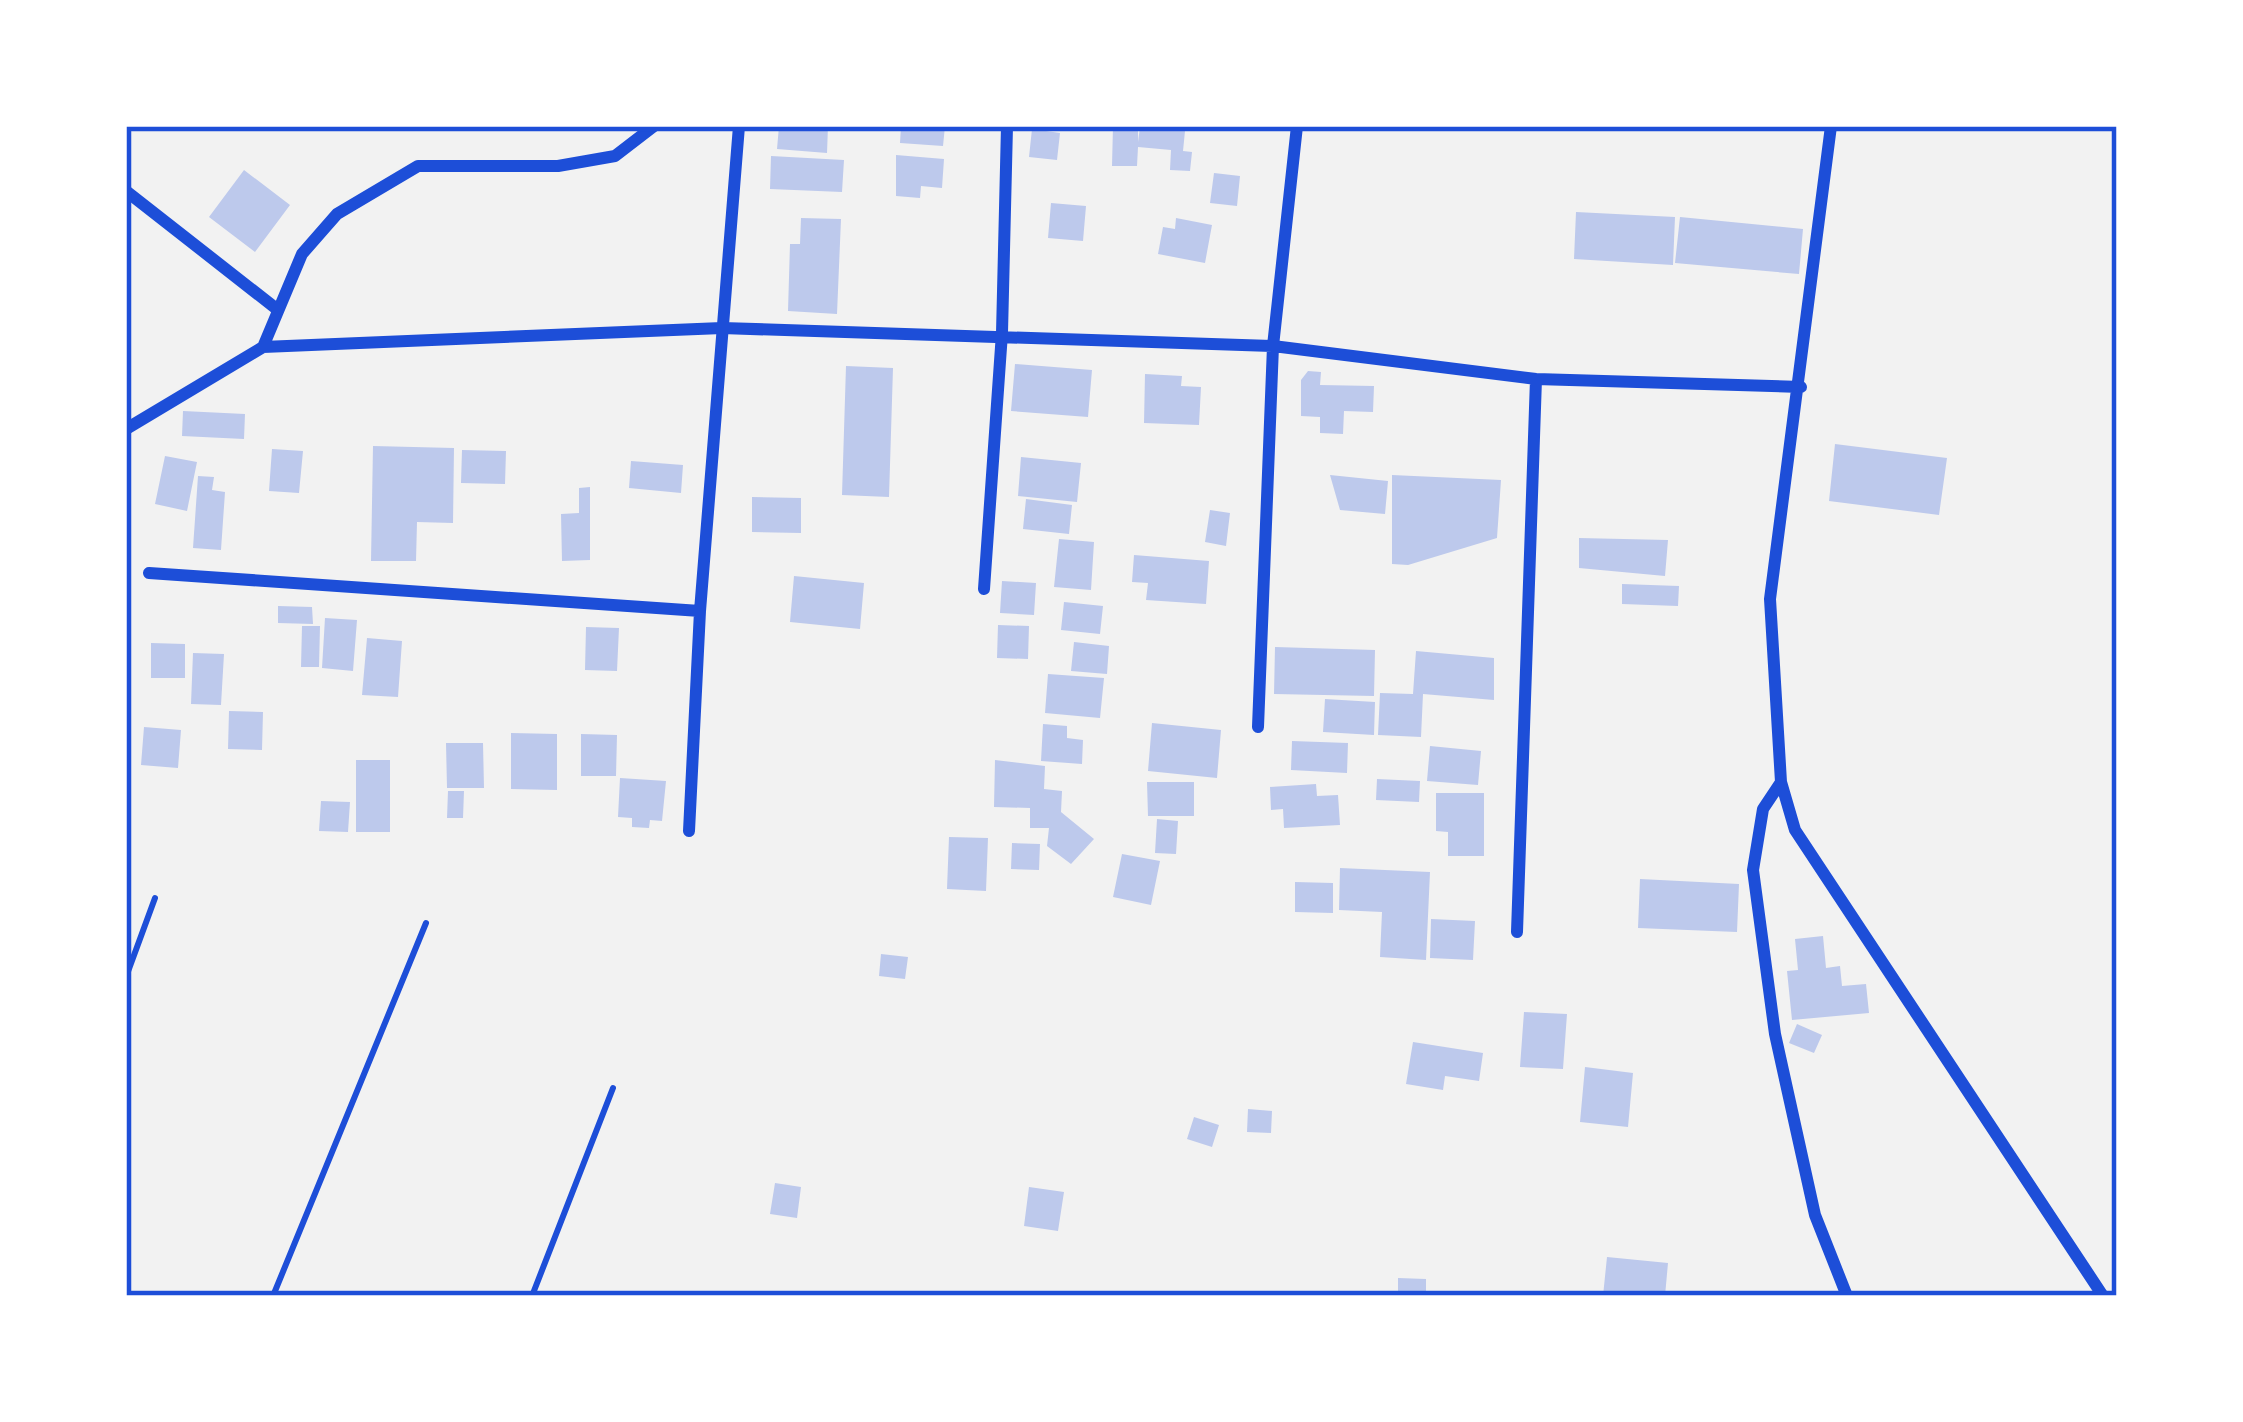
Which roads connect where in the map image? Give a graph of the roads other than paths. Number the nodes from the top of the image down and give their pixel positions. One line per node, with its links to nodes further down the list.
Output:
1 (654, 126): 7 (street)
2 (739, 126): 8 (street)
3 (1007, 126): 9 (street)
4 (1297, 126): 10 (street)
5 (1832, 126): 13 (street)
6 (126, 190): 7 (street)
7 (278, 310): 11 (street)
8 (722, 328): 9 (street); 11 (street); 17 (street)
9 (1002, 333): 10 (street); 16 (street)
10 (1273, 346): 12 (street); 18 (street)
11 (263, 347): 14 (street)
12 (1536, 379): 13 (street); 21 (street)
13 (1802, 387): 19 (street)
14 (126, 429)
15 (149, 573): 17 (street)
16 (984, 590)
17 (700, 611): 20 (street)
18 (1258, 727)
19 (1780, 782): 22 (street); 23 (street)
20 (689, 831)
21 (1517, 932)
22 (1846, 1296)
23 (2103, 1296)

